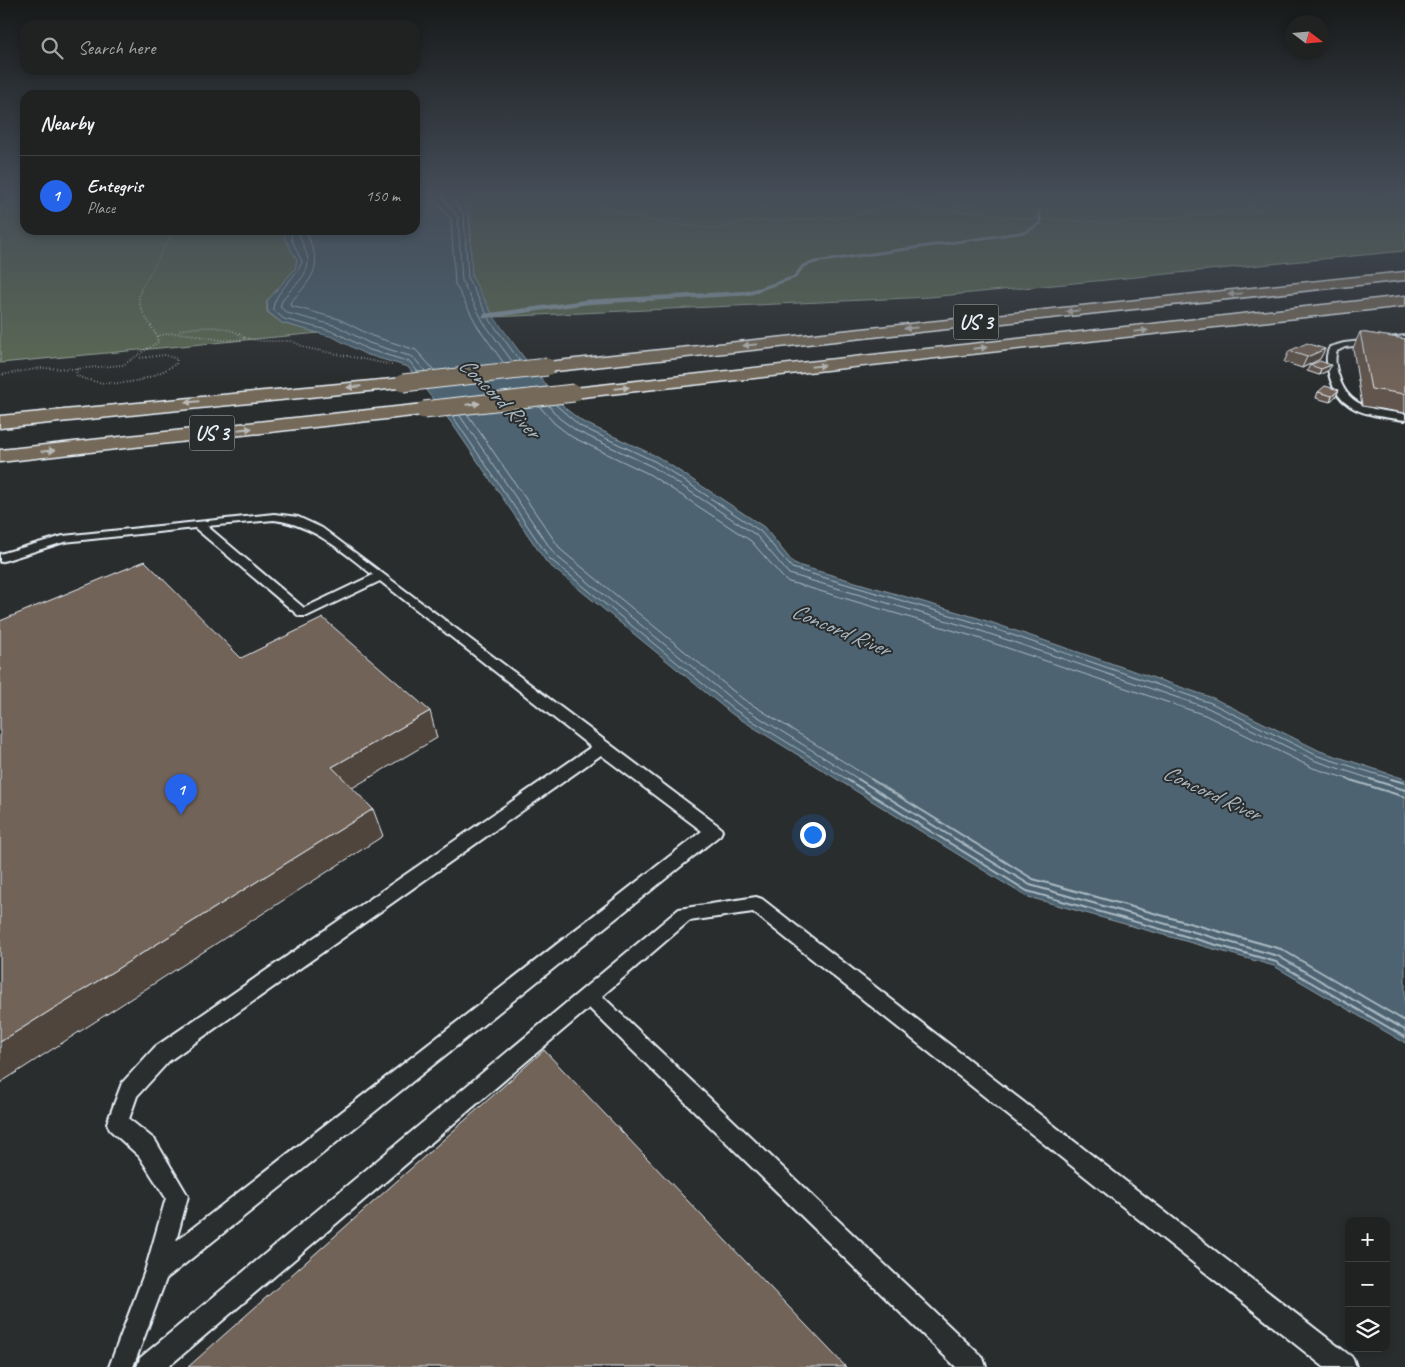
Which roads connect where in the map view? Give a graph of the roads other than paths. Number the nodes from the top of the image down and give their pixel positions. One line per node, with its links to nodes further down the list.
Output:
1 (1405, 276): 5 (highway, US 3, one-way to 5, bridge)
2 (1405, 302): 6 (highway, US 3, one-way to 2, bridge)
3 (1405, 338): 4 (lane)
4 (1405, 417)
5 (0, 422)
6 (0, 456)
7 (197, 524): 8 (lane); 9 (lane); 9 (lane)
8 (0, 558)
9 (381, 576): 10 (lane)
10 (601, 747): 12 (lane); 12 (lane)
11 (589, 996): 14 (lane); 15 (lane); 16 (lane)
12 (157, 1271): 13 (lane)
13 (121, 1367)
14 (149, 1367)
15 (974, 1367)
16 (1344, 1367)

